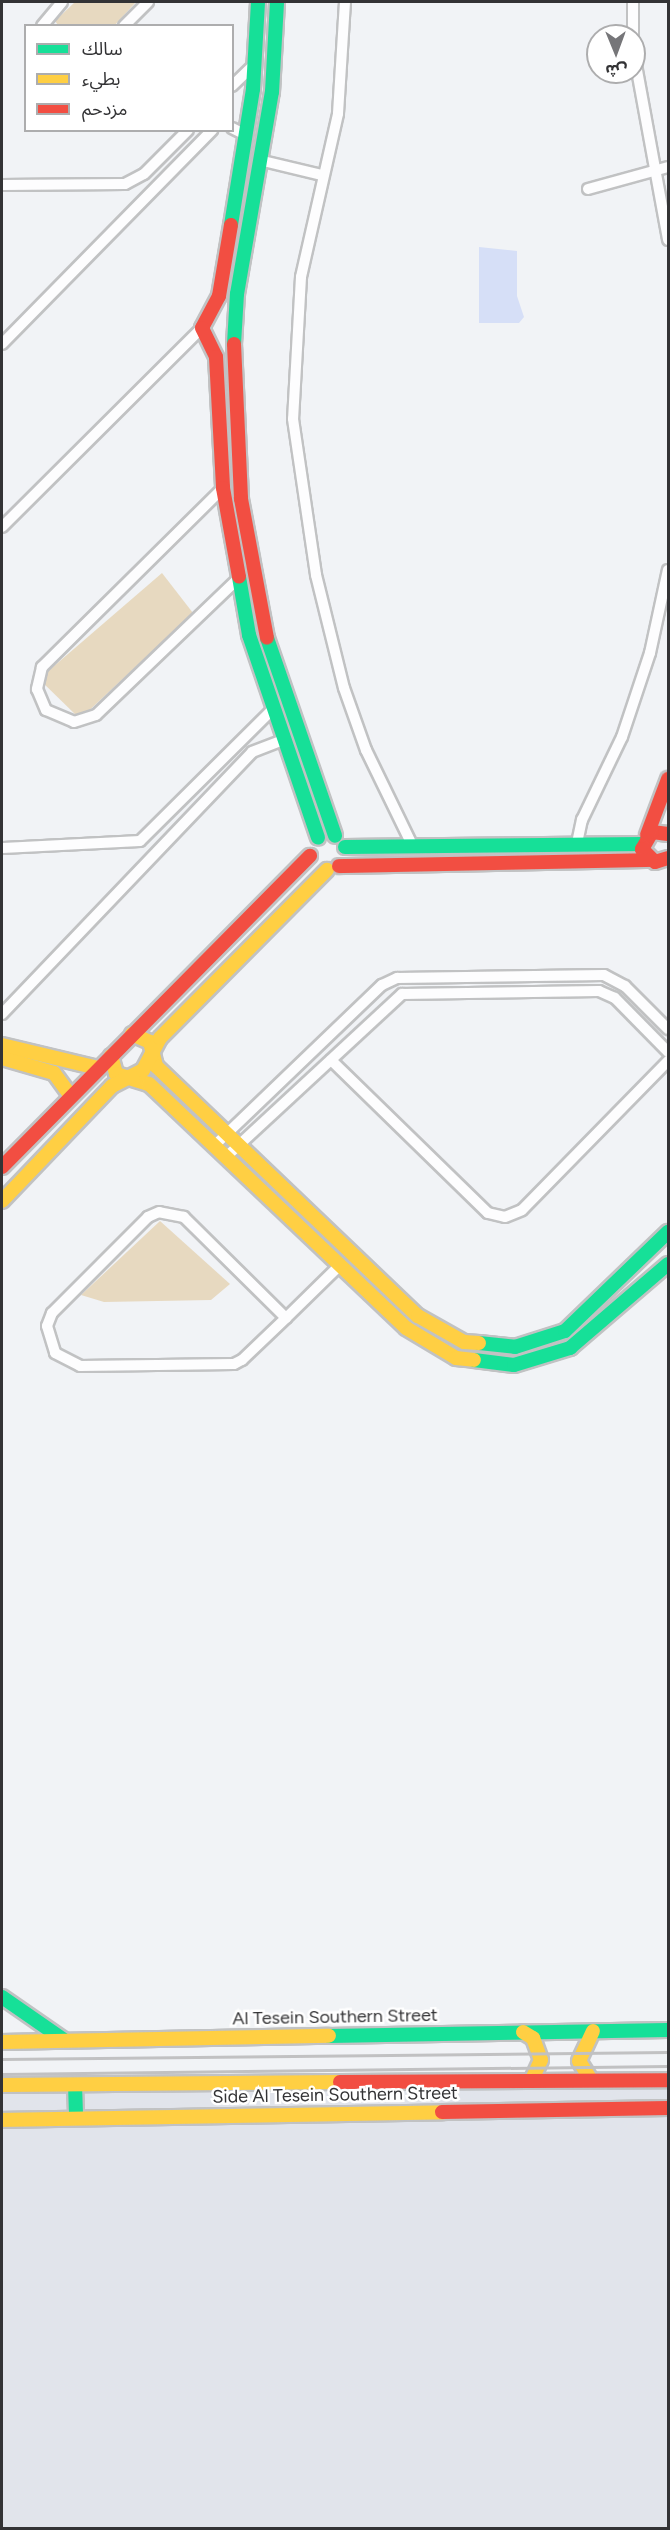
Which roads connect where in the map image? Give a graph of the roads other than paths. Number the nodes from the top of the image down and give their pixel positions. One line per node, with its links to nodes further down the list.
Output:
1 (62, 2): 7 (street)
2 (148, 2): 8 (street)
3 (258, 2): 10 (street)
4 (277, 2): 17 (street)
5 (345, 2): 20 (street)
6 (633, 2): 9 (street)
7 (44, 24)
8 (126, 24)
9 (633, 24)
10 (256, 63): 11 (street); 16 (street)
11 (234, 84)
12 (639, 84): 19 (street)
13 (234, 129): 16 (street)
14 (186, 132): 21 (street)
15 (210, 132): 27 (street)
16 (246, 135): 24 (street)
17 (259, 160): 20 (street); 25 (street)
18 (669, 168): 19 (street)
19 (655, 171): 22 (street); 23 (street)
20 (322, 175): 44 (street)
21 (2, 185)
22 (588, 189)
23 (669, 240)
24 (216, 305): 25 (street); 26 (street)
25 (236, 314): 28 (street)
26 (202, 328): 29 (street); 31 (street)
27 (2, 344)
28 (234, 346): 29 (street); 39 (street)
29 (213, 350): 30 (street)
30 (223, 488): 33 (street); 33 (street)
31 (2, 527)
32 (669, 570): 42 (street)
33 (238, 579): 34 (street)
34 (272, 710): 35 (street); 45 (street)
35 (283, 740): 40 (street); 51 (street)
36 (669, 779): 41 (street)
37 (669, 820): 38 (street)
38 (668, 834): 41 (street)
39 (335, 836): 40 (street); 43 (street)
40 (318, 838): 46 (street)
41 (645, 839): 42 (street); 47 (street)
42 (577, 843): 44 (street)
43 (345, 847): 44 (street); 48 (street)
44 (413, 847)
45 (2, 848)
46 (310, 855): 48 (street); 53 (street)
47 (662, 863): 48 (street)
48 (333, 868): 56 (street)
49 (501, 976): 50 (street); 52 (street); 64 (street)
50 (501, 992): 55 (street); 59 (street)
51 (2, 1014)
52 (669, 1029)
53 (132, 1034): 56 (street); 57 (street)
54 (2, 1045): 61 (street)
55 (669, 1052)
56 (153, 1055): 62 (street); 64 (street)
57 (111, 1056): 61 (street); 62 (street)
58 (2, 1058): 63 (street)
59 (331, 1060): 60 (street); 65 (street)
60 (669, 1061)
61 (99, 1068): 63 (street)
62 (127, 1080): 66 (street); 69 (street)
63 (71, 1096): 68 (street)
64 (227, 1133): 65 (street); 66 (street)
65 (238, 1144): 67 (street); 71 (street)
66 (214, 1146): 67 (street)
67 (226, 1157): 74 (street)
68 (2, 1167)
69 (2, 1201)
70 (666, 1238): 72 (street)
71 (346, 1246): 73 (street); 74 (street)
72 (644, 1257): 73 (street); 75 (street)
73 (358, 1258): 74 (street)
74 (336, 1265): 75 (street); 76 (street)
75 (666, 1266)
76 (285, 1318): 76 (street)
77 (2, 1997): 81 (street)
78 (669, 2030): 79 (street, Al Tesein Southern Street)
79 (593, 2031): 80 (street, Al Tesein Southern Street); 83 (street)
80 (523, 2032): 81 (street, Al Tesein Southern Street); 85 (street)
81 (64, 2040): 82 (street, Al Tesein Southern Street)
82 (2, 2042)
83 (591, 2080): 84 (street); 85 (street)
84 (669, 2080)
85 (531, 2081): 87 (street)
86 (2, 2085): 87 (street)
87 (75, 2085): 89 (street)
88 (669, 2108): 89 (street, Side Al Tesein Southern Street)
89 (76, 2117): 90 (street, Side Al Tesein Southern Street)
90 (2, 2120)

